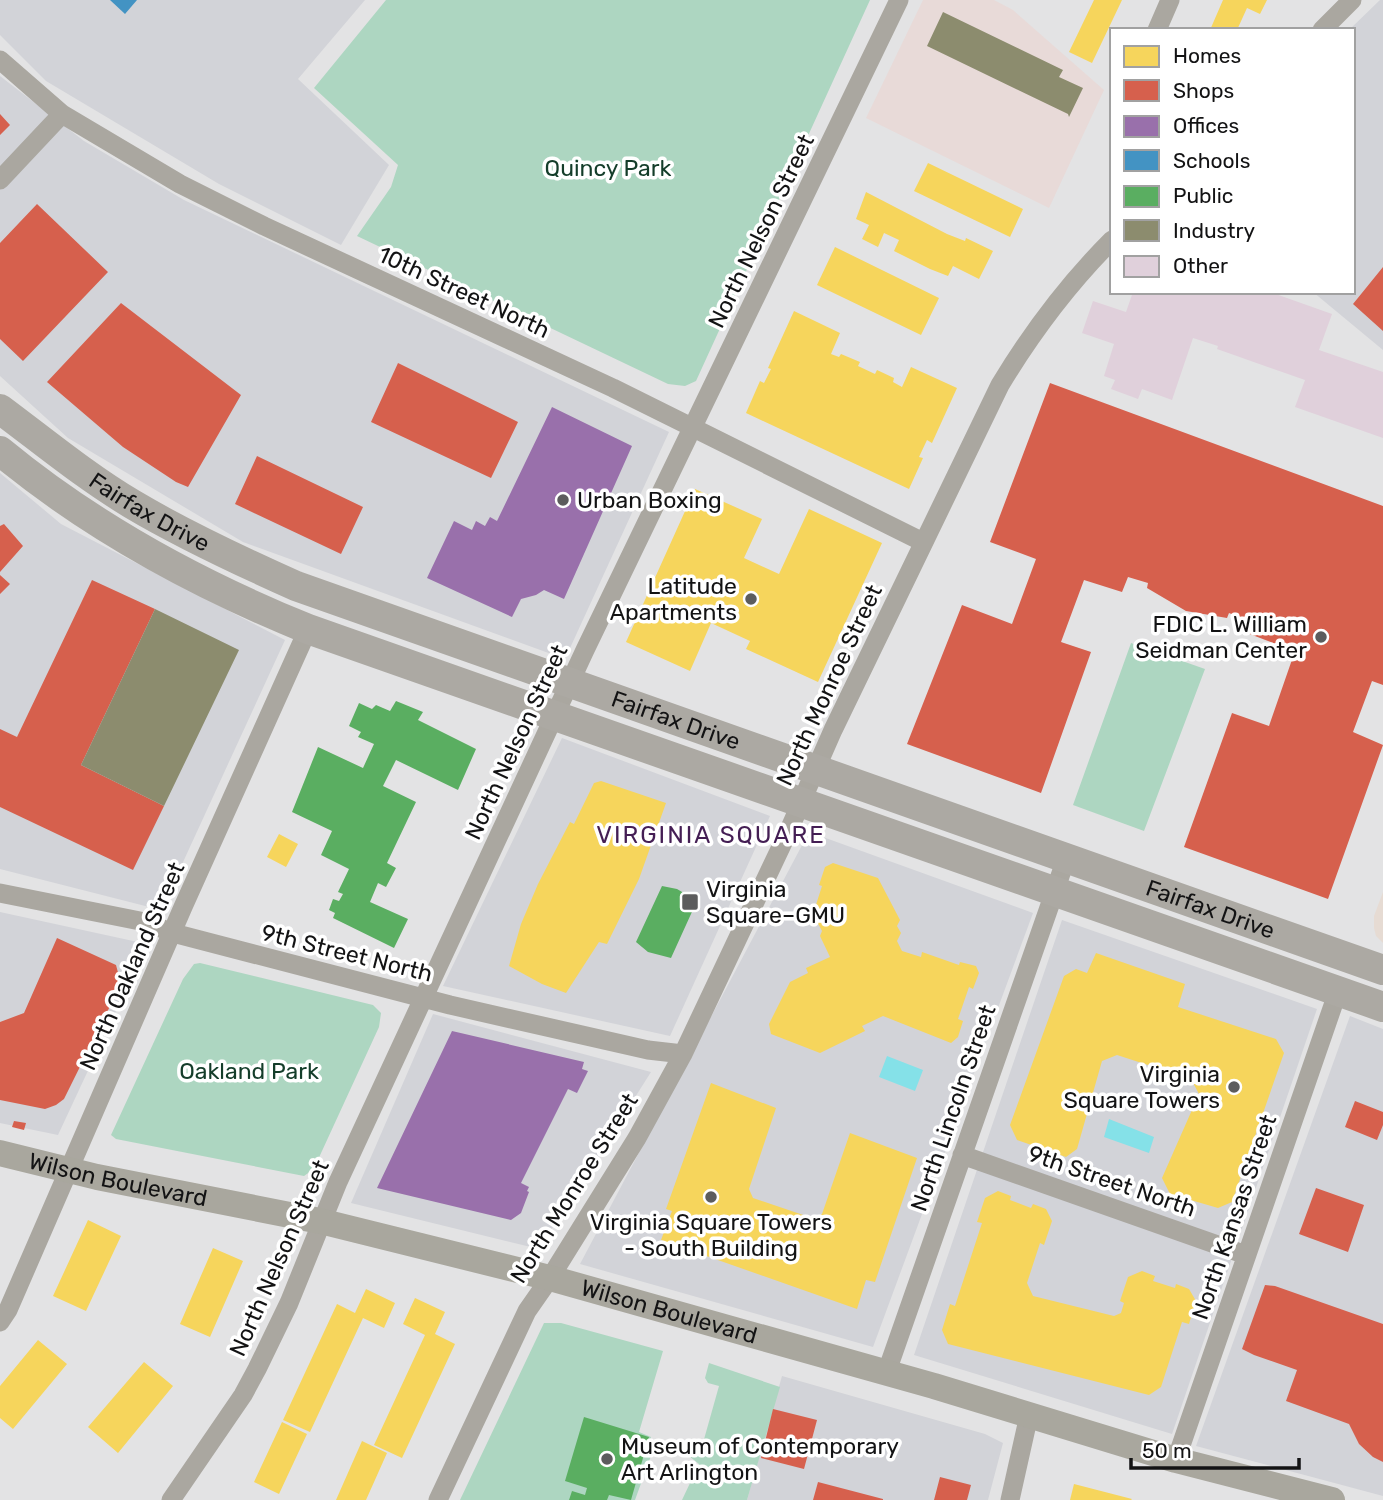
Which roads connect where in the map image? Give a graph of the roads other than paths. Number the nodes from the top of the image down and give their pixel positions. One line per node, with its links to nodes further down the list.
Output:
1 (900, 0): 11 (street, North Nelson Street)
2 (1170, 0): 4 (street)
3 (1353, 0): 5 (street)
4 (1158, 28)
5 (1324, 28)
6 (0, 60): 7 (street, 10th Street North)
7 (62, 114): 8 (street); 11 (street, 10th Street North)
8 (0, 180)
9 (1110, 242): 13 (street, North Monroe Street)
10 (0, 409): 14 (main road, Fairfax Drive)
11 (693, 429): 13 (street, 10th Street North); 16 (street, North Nelson Street)
12 (0, 451): 15 (main road, Fairfax Drive)
13 (923, 542): 18 (street, North Monroe Street)
14 (321, 595): 15 (main road); 16 (main road, Fairfax Drive)
15 (308, 629): 17 (main road, Fairfax Drive); 23 (street, North Oakland Street)
16 (571, 685): 17 (street, North Nelson Street); 18 (main road, Fairfax Drive)
17 (556, 716): 19 (main road, Fairfax Drive); 26 (street, North Nelson Street)
18 (816, 769): 19 (street, North Monroe Street); 20 (main road, Fairfax Drive)
19 (802, 801): 21 (main road, Fairfax Drive); 28 (street, North Monroe Street)
20 (1066, 859): 21 (street, North Lincoln Street); 24 (main road, Fairfax Drive)
21 (1056, 891): 25 (main road, Fairfax Drive); 30 (street, North Lincoln Street)
22 (0, 893): 23 (street, 9th Street North)
23 (173, 933): 26 (street, 9th Street North); 31 (street, North Oakland Street)
24 (1383, 970)
25 (1338, 991): 27 (main road, Fairfax Drive); 33 (street, North Kansas Street)
26 (423, 998): 28 (street, 9th Street North); 32 (street, North Nelson Street)
27 (1383, 1007)
28 (683, 1054): 34 (street, North Monroe Street)
29 (0, 1153): 31 (main road, Wilson Boulevard)
30 (962, 1155): 33 (street, 9th Street North); 36 (street, North Lincoln Street)
31 (69, 1169): 32 (main road, Wilson Boulevard); 35 (street, North Oakland Street)
32 (320, 1221): 34 (main road, Wilson Boulevard); 39 (street, North Nelson Street)
33 (1246, 1255): 38 (street, North Kansas Street)
34 (550, 1278): 36 (main road, Wilson Boulevard); 40 (street, North Monroe Street)
35 (0, 1322)
36 (886, 1374): 37 (main road, Wilson Boulevard)
37 (1029, 1415): 38 (main road, Wilson Boulevard); 41 (street)
38 (1176, 1460): 42 (main road, Wilson Boulevard)
39 (171, 1500)
40 (438, 1500)
41 (1010, 1500)
42 (1332, 1500)

